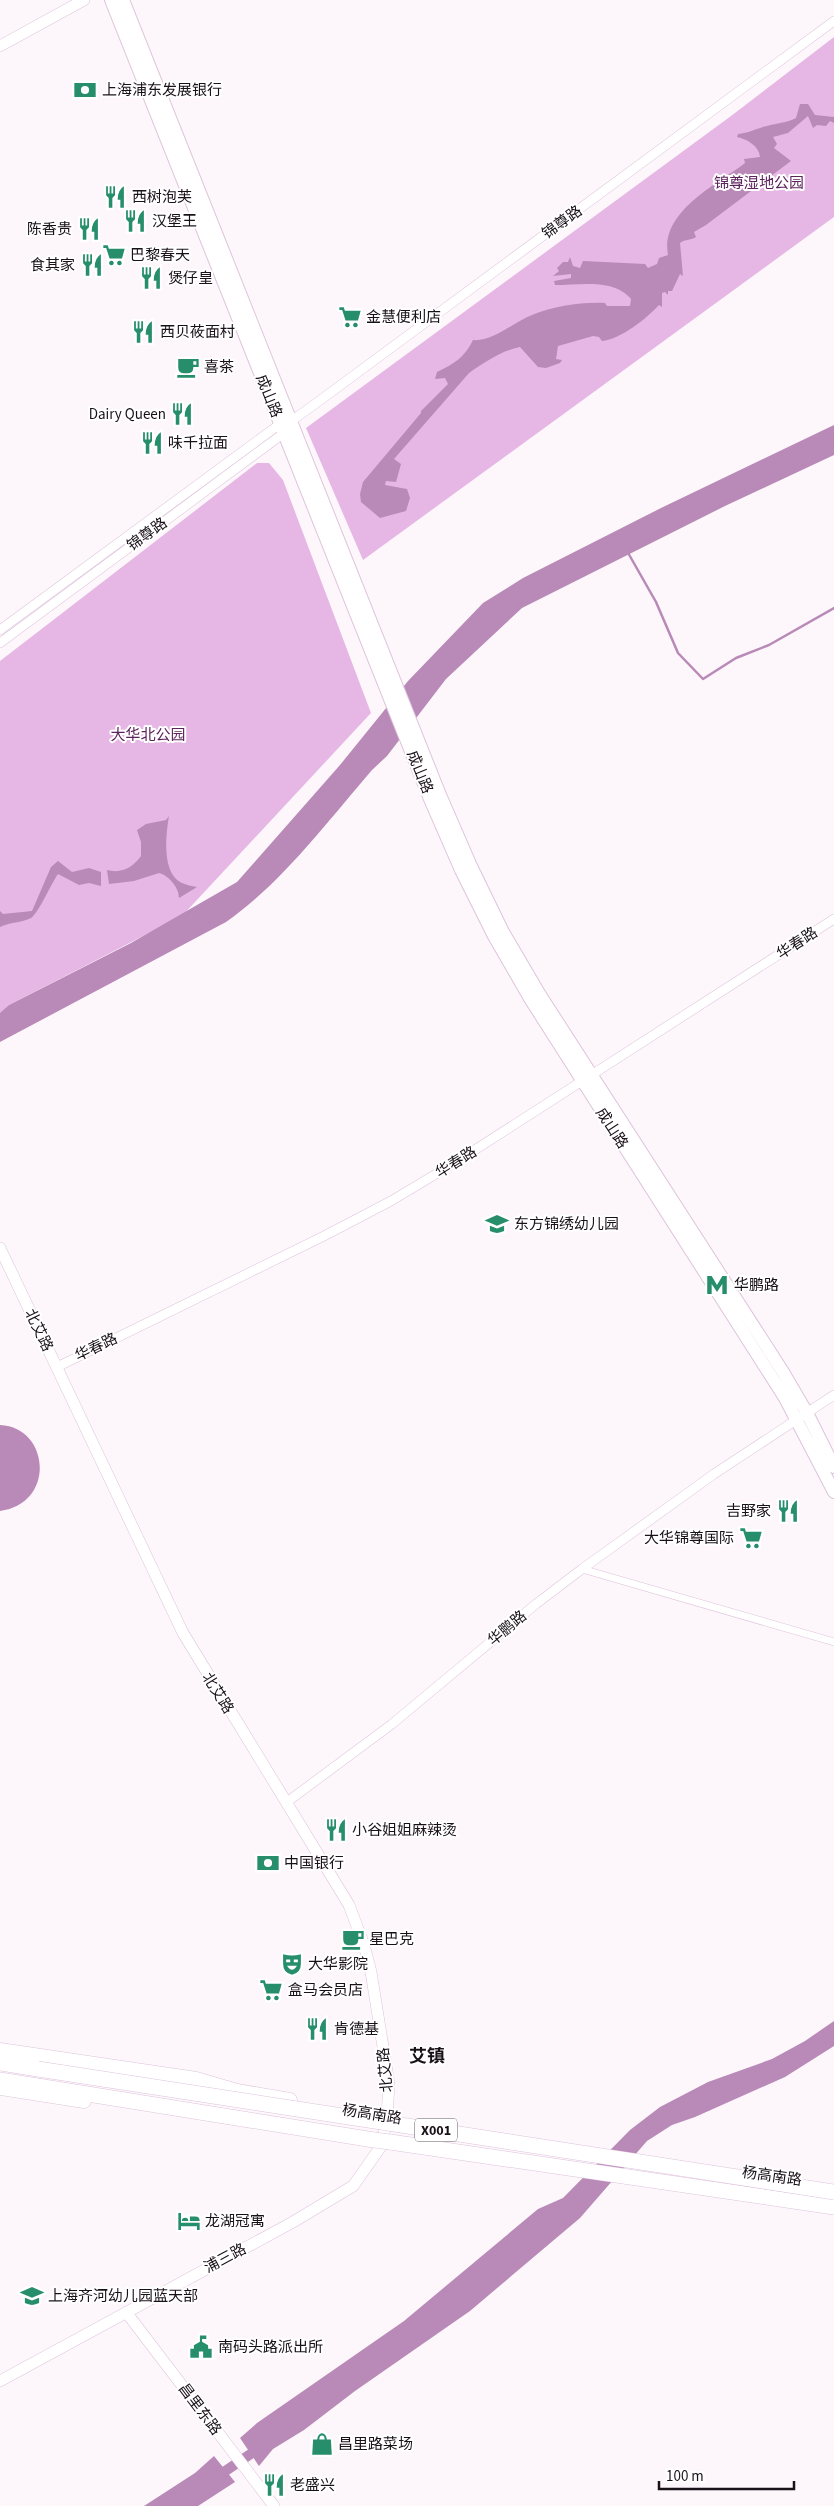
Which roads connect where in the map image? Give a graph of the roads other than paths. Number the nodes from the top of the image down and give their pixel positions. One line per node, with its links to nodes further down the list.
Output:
1 (84, 0): 5 (street)
2 (111, 0): 6 (main road, 成山路)
3 (123, 0): 6 (main road, 成山路)
4 (834, 21): 6 (street, 锦尊路)
5 (0, 46)
6 (285, 426): 7 (street, 锦尊路); 8 (street, 锦尊路); 10 (main road, 成山路)
7 (0, 630)
8 (0, 643)
9 (834, 919): 10 (street, 华春路)
10 (586, 1078): 12 (street, 华春路); 14 (main road, 成山路)
11 (0, 1248): 12 (street, 北艾路)
12 (57, 1367): 19 (street, 北艾路)
13 (834, 1395): 14 (street, 华鹏路)
14 (802, 1416): 15 (main road, 成山路); 16 (main road, 成山路); 17 (street, 华鹏路)
15 (834, 1467)
16 (834, 1492)
17 (582, 1569): 18 (street); 19 (street, 华鹏路)
18 (834, 1642)
19 (287, 1802): 24 (street, 北艾路)
20 (0, 2050): 24 (main road, 杨高南路 / X001)
21 (0, 2063): 27 (highway, 杨高南路 / X001, bridge)
22 (0, 2080): 28 (highway, 杨高南路 / X001, bridge)
23 (0, 2088): 25 (main road, 杨高南路 / X001)
24 (387, 2116): 25 (street, 北艾路); 26 (main road, 杨高南路 / X001)
25 (382, 2145): 29 (main road, 杨高南路 / X001); 30 (street, 浦三路)
26 (834, 2185)
27 (834, 2192)
28 (834, 2207)
29 (834, 2212)
30 (126, 2312): 31 (street, 浦三路); 32 (street, 昌里东路)
31 (0, 2381)
32 (274, 2506)

